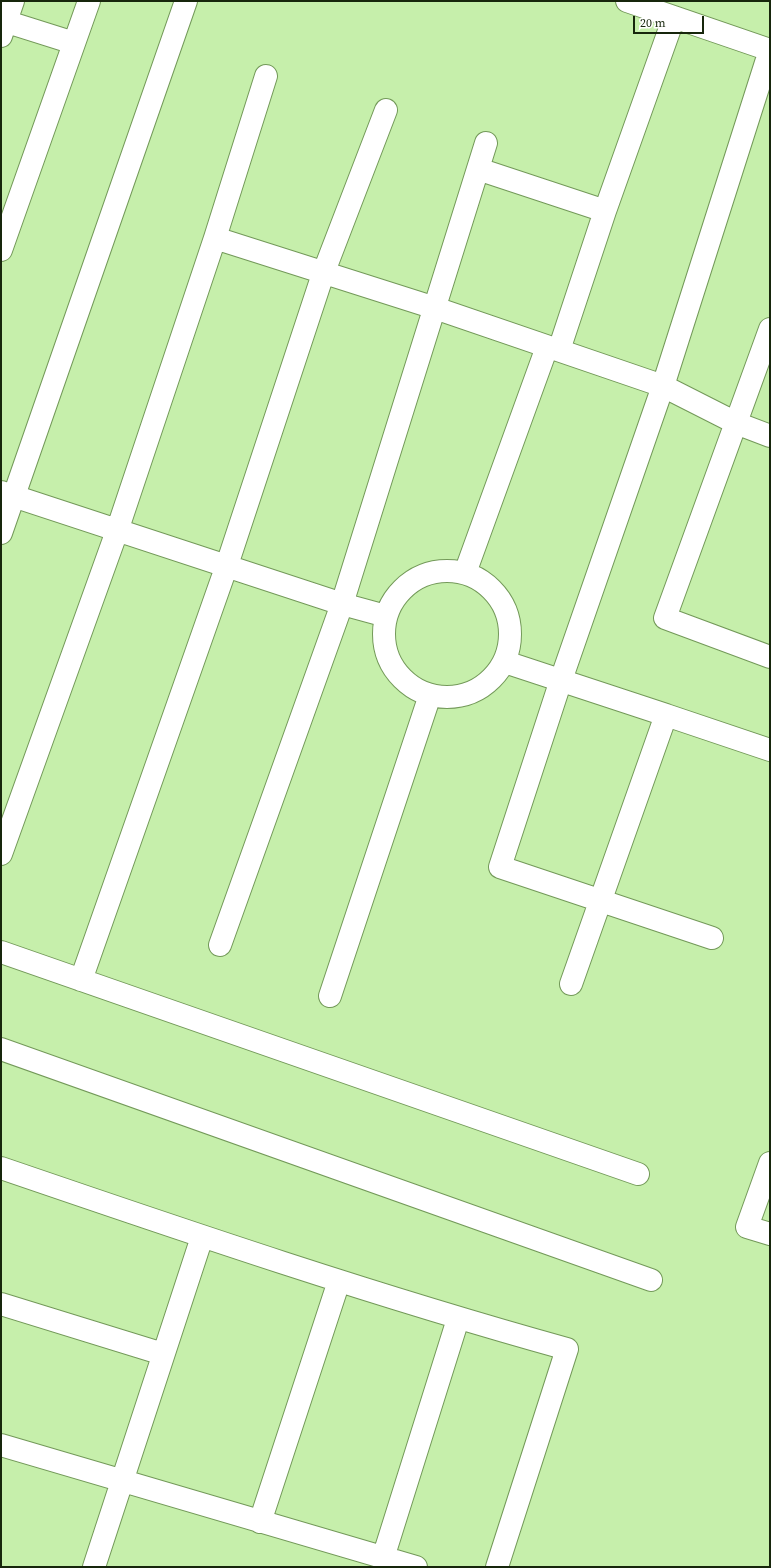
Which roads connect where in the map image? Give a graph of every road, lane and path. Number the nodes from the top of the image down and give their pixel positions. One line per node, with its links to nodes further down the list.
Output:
1 (14, 1): 6 (street)
2 (89, 1): 7 (street)
3 (186, 1): 23 (street)
4 (627, 1): 5 (street)
5 (674, 17): 8 (street); 13 (street)
6 (3, 26): 7 (street)
7 (74, 43): 15 (street)
8 (770, 50): 20 (street)
9 (266, 76): 14 (street)
10 (386, 110): 16 (street)
11 (486, 143): 12 (street)
12 (478, 169): 13 (street); 17 (street)
13 (605, 211): 19 (street)
14 (215, 238): 16 (street); 24 (street)
15 (1, 250)
16 (323, 274): 17 (street); 26 (street)
17 (435, 308): 19 (street); 28 (street)
18 (770, 329): 21 (street)
19 (553, 348): 20 (street); 27 (street)
20 (663, 386): 21 (street); 32 (street)
21 (736, 423): 22 (street); 30 (street)
22 (770, 436)
23 (8, 494): 24 (street); 25 (street)
24 (117, 531): 26 (street); 36 (street)
25 (1, 533)
26 (227, 565): 28 (street); 41 (street)
27 (465, 573): 29 (street); 31 (street)
28 (342, 604): 29 (street); 39 (street)
29 (386, 616): 33 (street)
30 (770, 657)
31 (505, 662): 32 (street); 33 (street)
32 (561, 680): 34 (street); 37 (street)
33 (430, 695): 43 (street)
34 (666, 715): 35 (street); 37 (street)
35 (770, 750)
36 (1, 854)
37 (601, 901): 38 (street); 42 (street)
38 (712, 938)
39 (220, 945)
40 (1, 952): 41 (street)
41 (81, 980): 47 (street)
42 (571, 984)
43 (330, 996)
44 (1, 1049): 50 (street)
45 (770, 1163): 48 (street)
46 (1, 1168): 49 (street)
47 (638, 1174)
48 (770, 1234)
49 (202, 1237): 51 (street); 54 (street)
50 (651, 1280)
51 (339, 1281): 53 (street); 57 (street)
52 (1, 1304): 54 (street)
53 (458, 1319): 58 (street); 61 (street)
54 (163, 1354): 56 (street)
55 (1, 1445): 56 (street)
56 (122, 1482): 57 (street); 59 (street)
57 (260, 1522): 58 (street)
58 (383, 1558): 60 (street)
59 (94, 1567)
60 (416, 1567)
61 (497, 1567)

